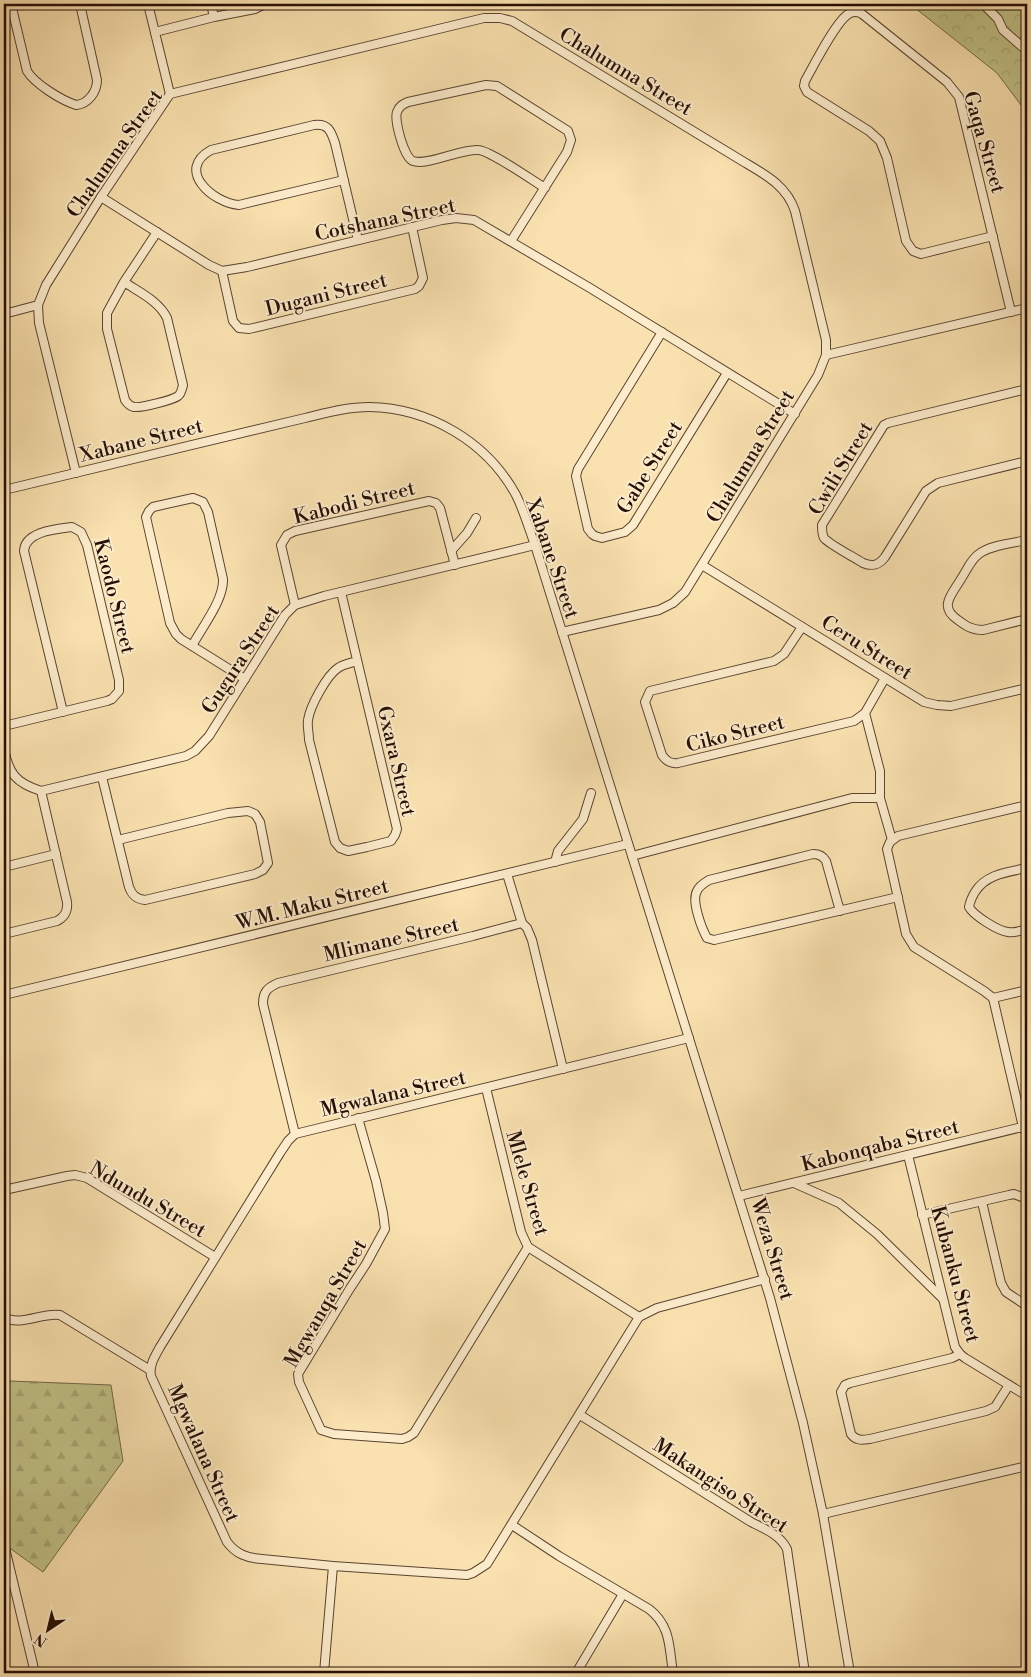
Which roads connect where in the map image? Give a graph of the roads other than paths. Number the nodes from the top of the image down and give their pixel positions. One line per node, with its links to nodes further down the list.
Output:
1 (11, 4): 2 (street)
2 (80, 4)
3 (148, 4): 8 (street)
4 (211, 4): 7 (street)
5 (265, 4): 7 (street)
6 (983, 4): 9 (street)
7 (214, 17): 8 (street)
8 (155, 32): 10 (street)
9 (1027, 51)
10 (170, 94): 13 (street, Chalumna Street); 26 (street, Chalumna Street)
11 (344, 180): 11 (street); 17 (street)
12 (545, 188): 12 (street); 18 (street)
13 (101, 197): 15 (street); 21 (street, Chalumna Street)
14 (412, 227): 17 (street, Cotshana Street); 18 (street, Cotshana Street); 19 (street, Dugani Street)
15 (157, 232): 19 (street); 20 (street)
16 (993, 236): 16 (street, Gaqa Street); 23 (street, Gaqa Street)
17 (358, 240): 19 (street, Cotshana Street)
18 (511, 241): 25 (street, Cotshana Street)
19 (222, 271)
20 (124, 282): 20 (street)
21 (38, 305): 24 (street); 31 (street, Chalumna Street)
22 (1027, 308): 23 (street)
23 (1010, 312): 26 (street)
24 (4, 314)
25 (662, 332): 27 (street, Cotshana Street); 27 (street, Gabe Street)
26 (826, 355): 29 (street, Chalumna Street)
27 (727, 372): 29 (street, Cotshana Street)
28 (1027, 388): 30 (street, Cwili Street)
29 (795, 414): 38 (street, Chalumna Street)
30 (1027, 461)
31 (76, 473): 32 (street, Xabane Street); 35 (street, Xabane Street)
32 (4, 490)
33 (476, 518): 36 (street)
34 (1027, 540): 41 (street)
35 (535, 545): 37 (street, Gugura Street); 43 (street, Xabane Street)
36 (451, 551): 37 (street, Kabodi Street); 40 (street, Kabodi Street)
37 (455, 565): 39 (street, Gugura Street)
38 (702, 565): 42 (street, Ceru Street); 43 (street, Chalumna Street)
39 (341, 592): 40 (street, Gugura Street); 45 (street, Gxara Street)
40 (295, 605): 47 (street, Gugura Street)
41 (1027, 619)
42 (802, 627): 46 (street, Ceru Street); 50 (street, Ciko Street)
43 (562, 632): 60 (street, Xabane Street)
44 (192, 646): 44 (street); 47 (street)
45 (357, 661): 45 (street, Gxara Street)
46 (885, 678): 48 (street, Ceru Street); 50 (street)
47 (245, 679): 53 (street, Gugura Street)
48 (1027, 688)
49 (63, 712): 49 (street, Kaodo Street); 51 (street, Kaodo Street)
50 (865, 713): 56 (street)
51 (4, 726)
52 (4, 749): 54 (street)
53 (102, 777): 54 (street, Gugura Street); 58 (street)
54 (41, 791): 61 (street)
55 (592, 793): 63 (street)
56 (880, 798): 59 (street); 62 (street)
57 (1027, 805): 59 (street)
58 (118, 840): 58 (street)
59 (892, 840): 67 (street)
60 (628, 844): 62 (street, Weza Street); 63 (street, W.M. Maku Street)
61 (56, 854): 64 (street); 71 (street)
62 (632, 856): 75 (street, Weza Street)
63 (555, 862): 66 (street, W.M. Maku Street)
64 (4, 867)
65 (1027, 868): 70 (street)
66 (507, 874): 69 (street); 73 (street, W.M. Maku Street)
67 (898, 897): 68 (street); 74 (street)
68 (840, 911): 68 (street)
69 (522, 923): 76 (street); 80 (street, Mlimane Street)
70 (1027, 929)
71 (4, 934)
72 (1027, 990): 74 (street)
73 (4, 995)
74 (993, 998): 79 (street)
75 (689, 1038): 76 (street, Mgwalana Street); 84 (street, Weza Street)
76 (563, 1069): 77 (street, Mgwalana Street)
77 (486, 1088): 78 (street, Mgwalana Street); 88 (street, Mlele Street)
78 (358, 1118): 80 (street, Mgwalana Street); 88 (street, Mgwanqa Street)
79 (1025, 1128): 81 (street, Kabonqaba Street)
80 (295, 1134): 89 (street, Mgwalana Street)
81 (908, 1155): 82 (street, Kabonqaba Street); 87 (street, Kubanku Street)
82 (794, 1182): 84 (street, Kabonqaba Street); 91 (street)
83 (4, 1190): 89 (street, Ndundu Street)
84 (740, 1196): 90 (street, Weza Street)
85 (1027, 1199): 86 (street)
86 (982, 1202): 87 (street); 92 (street)
87 (922, 1215): 91 (street, Kubanku Street)
88 (528, 1247): 94 (street, Mlele Street)
89 (215, 1257): 96 (street, Mgwalana Street)
90 (765, 1279): 94 (street); 101 (street, Weza Street)
91 (942, 1298): 95 (street, Kubanku Street)
92 (1027, 1306)
93 (4, 1317): 96 (street)
94 (639, 1317): 99 (street, Mgwalana Street)
95 (960, 1354): 97 (street, Kubanku Street); 97 (street)
96 (150, 1370): 104 (street, Mgwalana Street)
97 (1009, 1385): 98 (street, Kubanku Street)
98 (1027, 1396)
99 (580, 1415): 102 (street, Mgwalana Street); 110 (street, Makangiso Street)
100 (1027, 1466): 101 (street)
101 (823, 1514): 111 (street, Weza Street)
102 (512, 1525): 104 (street, Mgwalana Street); 105 (street)
103 (4, 1544): 106 (street)
104 (333, 1566): 107 (street)
105 (623, 1594): 108 (street); 109 (street)
106 (35, 1673)
107 (324, 1673)
108 (576, 1673)
109 (673, 1673)
110 (806, 1673)
111 (850, 1673)

